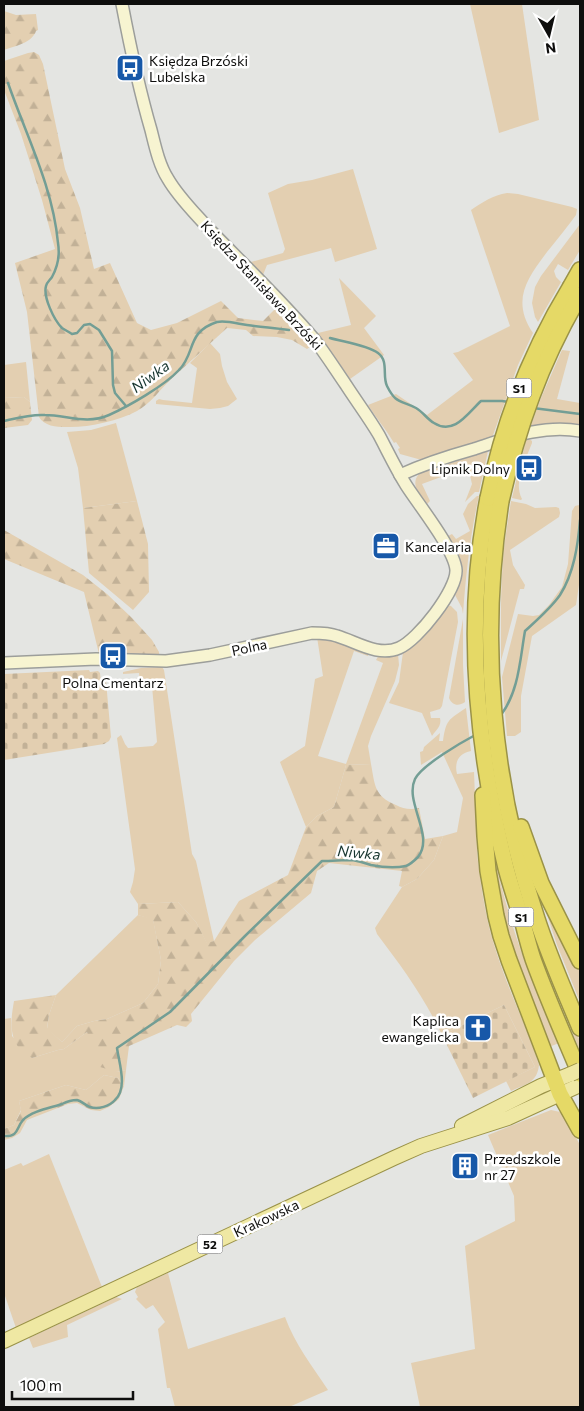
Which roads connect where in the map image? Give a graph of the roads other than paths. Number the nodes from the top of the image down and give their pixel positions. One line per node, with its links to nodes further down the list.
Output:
1 (122, 4): 5 (street, Księdza Stanisława Brzóski)
2 (580, 270): 3 (highway, S1)
3 (575, 290): 8 (highway, S1, bridge)
4 (580, 432): 5 (street)
5 (400, 475): 6 (street, Księdza Stanisława Brzóski)
6 (456, 577): 7 (street, Polna)
7 (4, 663)
8 (487, 747): 9 (highway, S1); 12 (highway, S1); 13 (highway)
9 (500, 769): 10 (highway); 11 (highway, S1)
10 (580, 961)
11 (580, 1028)
12 (578, 1078): 13 (main road, Krakowska / 52)
13 (558, 1087): 14 (highway); 15 (main road, Krakowska / 52)
14 (580, 1130)
15 (4, 1341)

